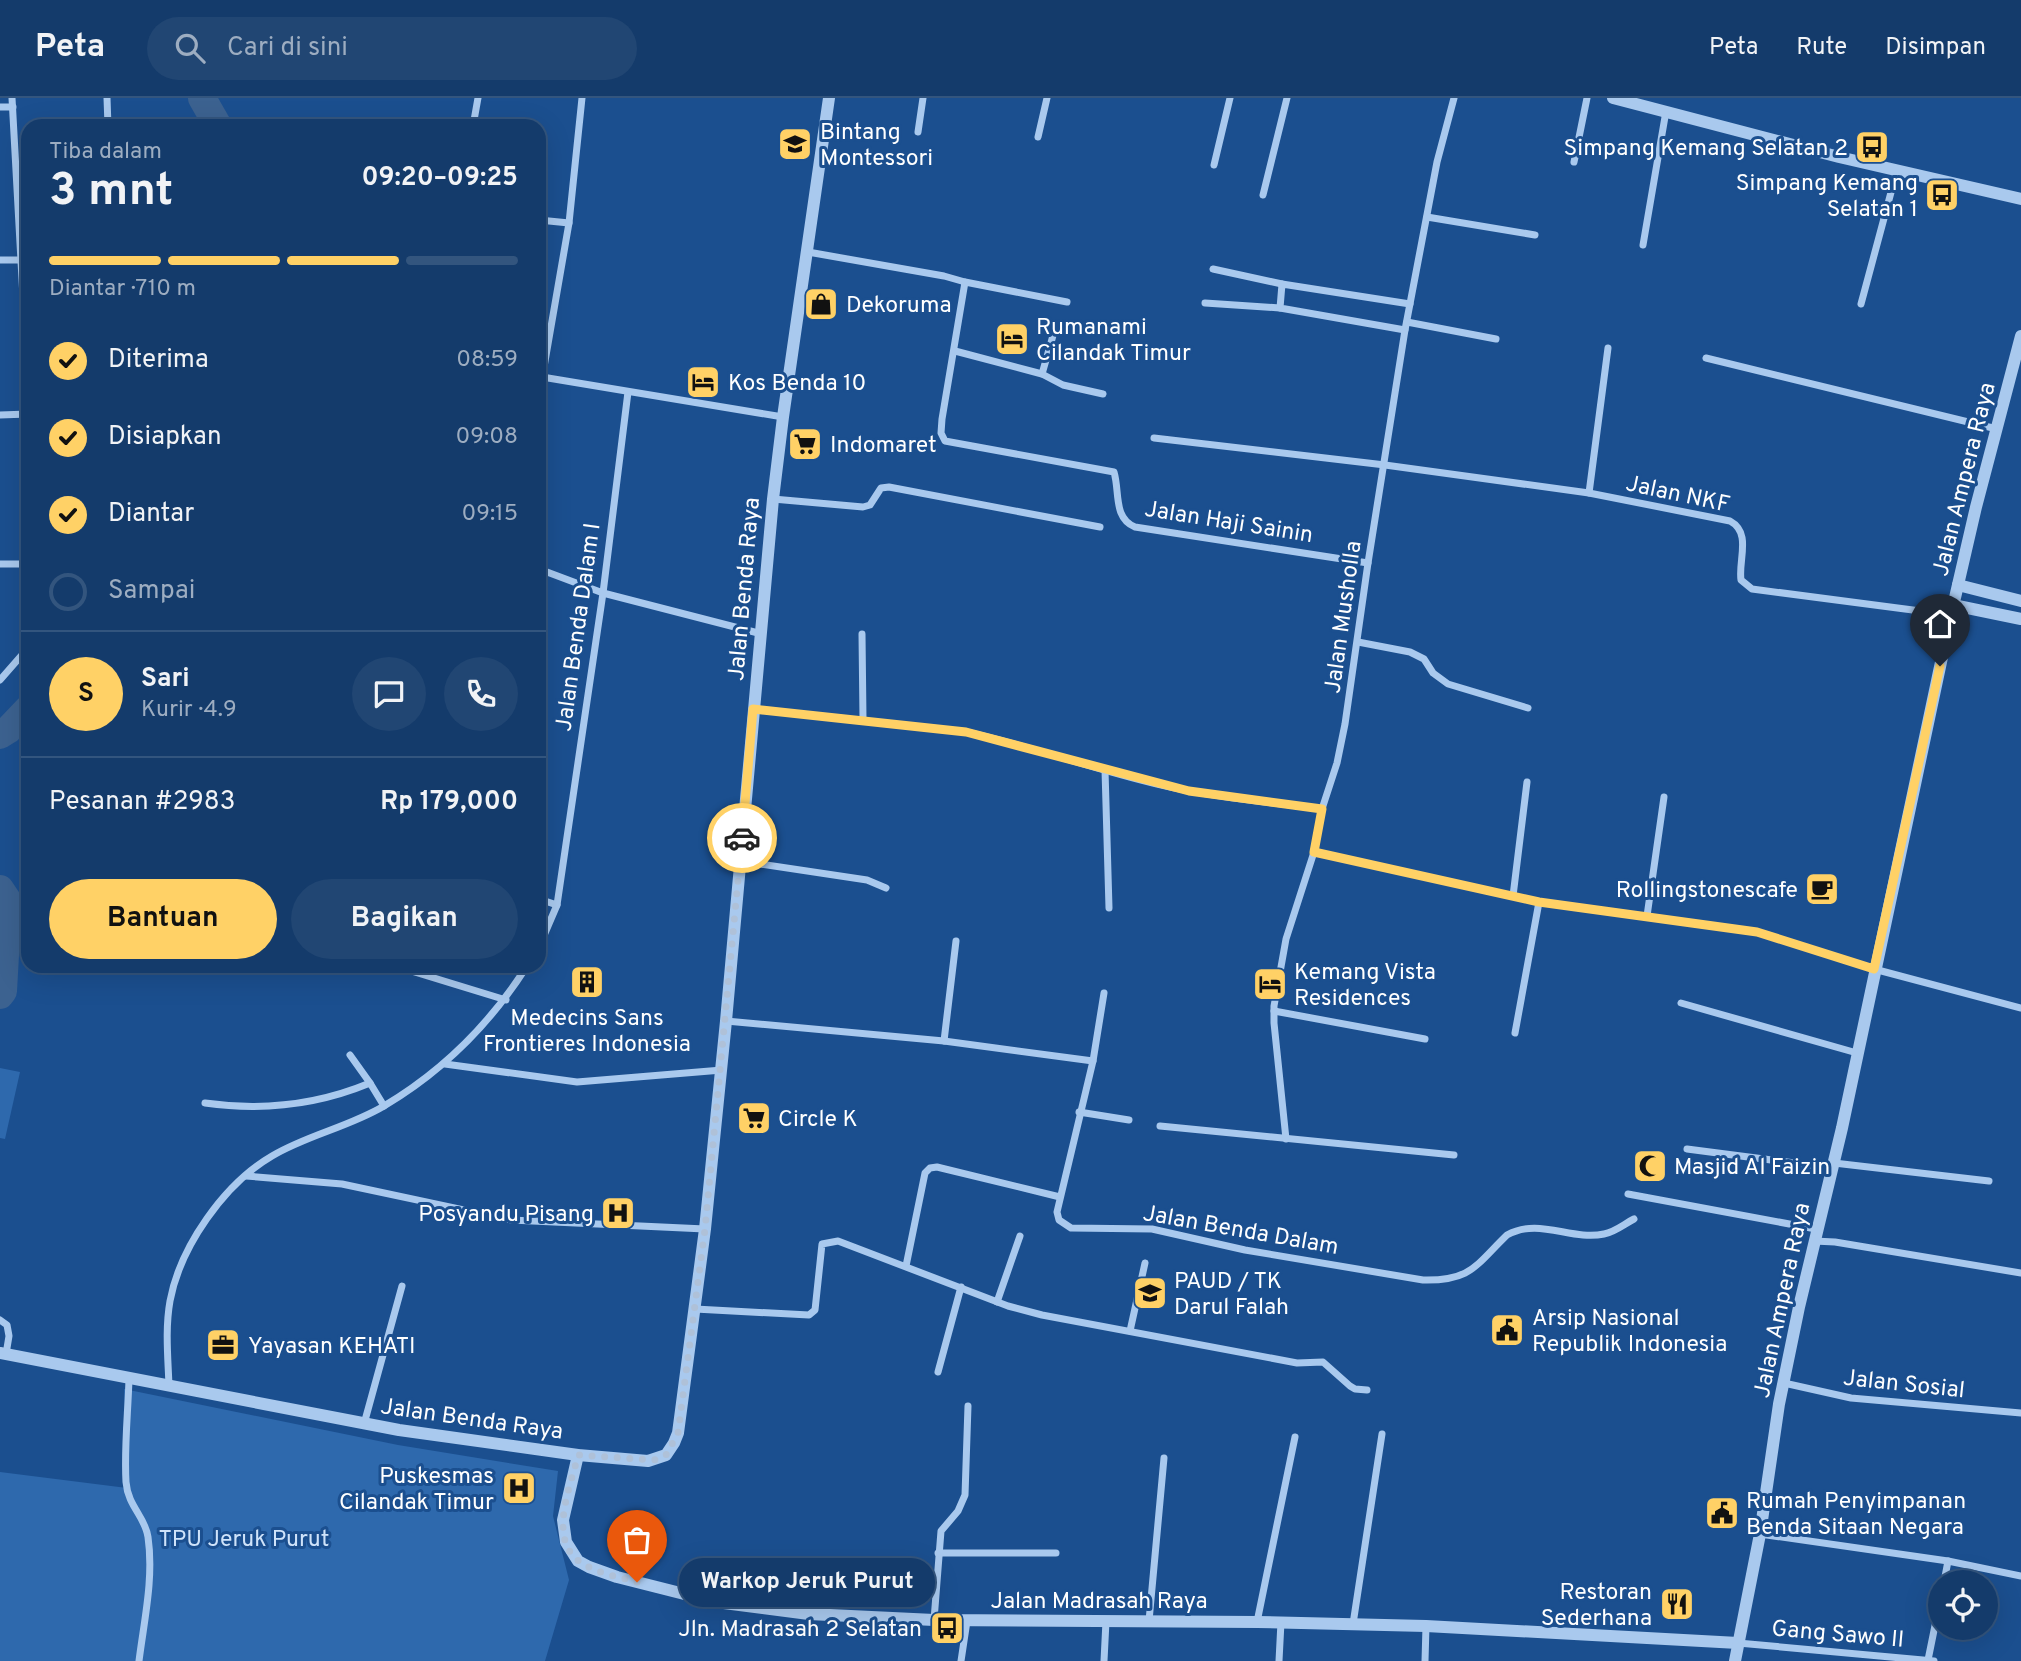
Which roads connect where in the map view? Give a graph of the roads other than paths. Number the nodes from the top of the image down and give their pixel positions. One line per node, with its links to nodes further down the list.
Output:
1 (12, 98): 14 (street)
2 (107, 98): 16 (street)
3 (478, 98): 17 (street)
4 (582, 98): 29 (street)
5 (829, 98): 32 (street, Jalan Benda Raya)
6 (923, 98): 18 (street)
7 (1047, 98): 19 (street)
8 (1230, 98): 21 (street)
9 (1287, 98): 25 (street)
10 (1454, 98): 27 (street, Jalan Musholla)
11 (1587, 98): 20 (street)
12 (1613, 98): 15 (street)
13 (0, 107): 14 (street)
14 (13, 107): 23 (street)
15 (1666, 111): 22 (street); 31 (street)
16 (108, 119)
17 (474, 119)
18 (918, 132)
19 (1038, 137)
20 (1574, 162)
21 (1214, 165)
22 (1897, 169): 26 (street); 42 (street)
23 (18, 181): 24 (street); 34 (street)
24 (21, 181)
25 (1263, 195)
26 (2021, 199)
27 (1427, 217): 30 (street); 41 (street, Jalan Musholla)
28 (546, 221): 29 (street)
29 (569, 223): 50 (street)
30 (1535, 235)
31 (1643, 245)
32 (807, 252): 37 (street); 58 (street, Jalan Benda Raya)
33 (0, 260): 34 (street)
34 (20, 260): 36 (street)
35 (1213, 270): 38 (street)
36 (21, 276)
37 (965, 282): 39 (street); 49 (street, Jalan Haji Sainin)
38 (1282, 285): 41 (street); 43 (street)
39 (1067, 302)
40 (1205, 303): 43 (street)
41 (1410, 304): 44 (street, Jalan Musholla)
42 (1861, 304)
43 (1280, 308): 44 (street)
44 (1406, 326): 47 (street); 61 (street, Jalan Musholla)
45 (1054, 332): 52 (street)
46 (2021, 336): 59 (street, Jalan Ampera Raya)
47 (1496, 339)
48 (1608, 348): 62 (street)
49 (954, 351): 52 (street); 65 (street, Jalan Haji Sainin)
50 (546, 354)
51 (1706, 358): 59 (street)
52 (1042, 374): 55 (street)
53 (546, 378): 54 (street)
54 (628, 392): 58 (street); 70 (street, Jalan Benda Dalam I)
55 (1103, 394)
56 (21, 414): 57 (street)
57 (0, 415)
58 (782, 417): 63 (street, Jalan Benda Raya)
59 (1997, 429): 69 (street, Jalan Ampera Raya)
60 (1154, 438): 61 (street, Jalan NKF)
61 (1385, 465): 62 (street, Jalan NKF); 65 (street, Jalan Musholla)
62 (1589, 493): 72 (street, Jalan NKF)
63 (773, 499): 64 (street); 74 (street, Jalan Benda Raya)
64 (1100, 527)
65 (1368, 563): 76 (street, Jalan Musholla)
66 (0, 564): 67 (street)
67 (21, 564)
68 (546, 572): 70 (street)
69 (1958, 585): 71 (street); 72 (street, Jalan Ampera Raya)
70 (603, 593): 74 (street); 92 (street, Jalan Benda Dalam I)
71 (2021, 601)
72 (1952, 610): 73 (street); 97 (street, Jalan Ampera Raya)
73 (2021, 619)
74 (762, 634): 80 (street, Jalan Benda Raya)
75 (862, 634): 81 (street)
76 (1359, 642): 79 (street); 85 (street, Jalan Musholla)
77 (21, 656): 78 (street)
78 (0, 680)
79 (1528, 708)
80 (753, 709): 81 (street); 87 (street, Jalan Benda Raya)
81 (863, 719): 82 (street)
82 (1105, 770): 85 (street); 93 (street)
83 (1527, 782): 89 (street)
84 (1664, 797): 94 (street)
85 (1322, 809): 86 (street, Jalan Musholla)
86 (1314, 852): 89 (street); 104 (street, Jalan Musholla)
87 (740, 861): 88 (street); 105 (street, Jalan Benda Raya)
88 (886, 888)
89 (1513, 896): 91 (street)
90 (546, 901): 92 (street)
91 (1539, 902): 94 (street); 106 (street)
92 (557, 905): 95 (street, Jalan Benda Dalam I)
93 (1109, 908)
94 (1647, 916): 97 (street)
95 (546, 931)
96 (956, 941): 108 (street)
97 (1874, 969): 103 (street); 109 (street, Jalan Ampera Raya)
98 (418, 973): 101 (street)
99 (523, 973): 101 (street)
100 (1104, 993): 111 (street, Jalan Benda Dalam)
101 (506, 1000): 112 (street)
102 (1681, 1003): 109 (street)
103 (2021, 1008)
104 (1273, 1011): 107 (street); 120 (street, Jalan Musholla)
105 (726, 1021): 108 (street); 113 (street, Jalan Benda Raya)
106 (1515, 1033)
107 (1425, 1040)
108 (944, 1041): 111 (street)
109 (1857, 1053): 123 (street, Jalan Ampera Raya)
110 (350, 1055): 114 (street)
111 (1093, 1060): 117 (street, Jalan Benda Dalam)
112 (445, 1064): 113 (street); 116 (street)
113 (722, 1070): 129 (street, Jalan Benda Raya)
114 (370, 1083): 115 (street); 116 (street)
115 (205, 1103)
116 (384, 1106): 124 (street)
117 (1079, 1112): 118 (street); 127 (street, Jalan Benda Dalam)
118 (1129, 1120)
119 (1160, 1126): 120 (street)
120 (1286, 1139): 122 (street)
121 (1687, 1149): 123 (street)
122 (1454, 1156)
123 (1833, 1167): 125 (street); 130 (street, Jalan Ampera Raya)
124 (245, 1176): 129 (street); 145 (street)
125 (1989, 1181)
126 (1628, 1195): 130 (street)
127 (1060, 1197): 128 (street, Jalan Benda Dalam); 133 (street)
128 (1634, 1219)
129 (705, 1229): 138 (street, Jalan Benda Raya)
130 (1815, 1235): 134 (street); 144 (street, Jalan Ampera Raya)
131 (1020, 1236): 137 (street)
132 (1145, 1263): 140 (street)
133 (906, 1266): 136 (street); 138 (street)
134 (2021, 1273)
135 (402, 1286): 149 (street)
136 (961, 1287): 137 (street); 142 (street)
137 (993, 1300): 140 (street)
138 (695, 1309): 152 (street, Jalan Benda Raya)
139 (0, 1320): 141 (street)
140 (1130, 1331): 146 (street)
141 (3, 1354): 143 (street, Jalan Benda Raya)
142 (938, 1372)
143 (130, 1379): 145 (street, Jalan Benda Raya); 171 (street)
144 (1784, 1383): 148 (street, Jalan Sosial); 154 (street, Jalan Ampera Raya)
145 (170, 1387): 149 (street, Jalan Benda Raya)
146 (1367, 1390)
147 (968, 1406): 155 (street)
148 (2021, 1413)
149 (364, 1423): 152 (street, Jalan Benda Raya)
150 (1382, 1434): 166 (street)
151 (1295, 1437): 164 (street)
152 (578, 1455): 160 (street, Jalan Madrasah Raya)
153 (1164, 1458): 163 (street)
154 (1760, 1534): 157 (street); 169 (street, Jalan Ampera Raya)
155 (938, 1553): 156 (street); 160 (street)
156 (1056, 1553)
157 (1948, 1562): 158 (street); 159 (street)
158 (1946, 1570)
159 (2021, 1576)
160 (934, 1620): 161 (street, Jalan Madrasah Raya)
161 (967, 1621): 162 (street, Jalan Madrasah Raya); 172 (street)
162 (1106, 1621): 163 (street, Jalan Madrasah Raya); 173 (street)
163 (1149, 1621): 164 (street, Jalan Madrasah Raya)
164 (1257, 1622): 165 (street, Jalan Madrasah Raya)
165 (1281, 1622): 166 (street, Jalan Madrasah Raya); 174 (street)
166 (1353, 1624): 167 (street, Jalan Madrasah Raya)
167 (1426, 1626): 169 (street, Jalan Madrasah Raya); 175 (street)
168 (1932, 1640): 170 (street)
169 (1738, 1643): 170 (street, Gang Sawo II); 176 (street, Jalan Ampera Raya)
170 (1928, 1660): 177 (street, Gang Sawo II)
171 (139, 1661)
172 (961, 1661)
173 (1104, 1661)
174 (1279, 1661)
175 (1425, 1661)
176 (1735, 1661)
177 (1934, 1661)

